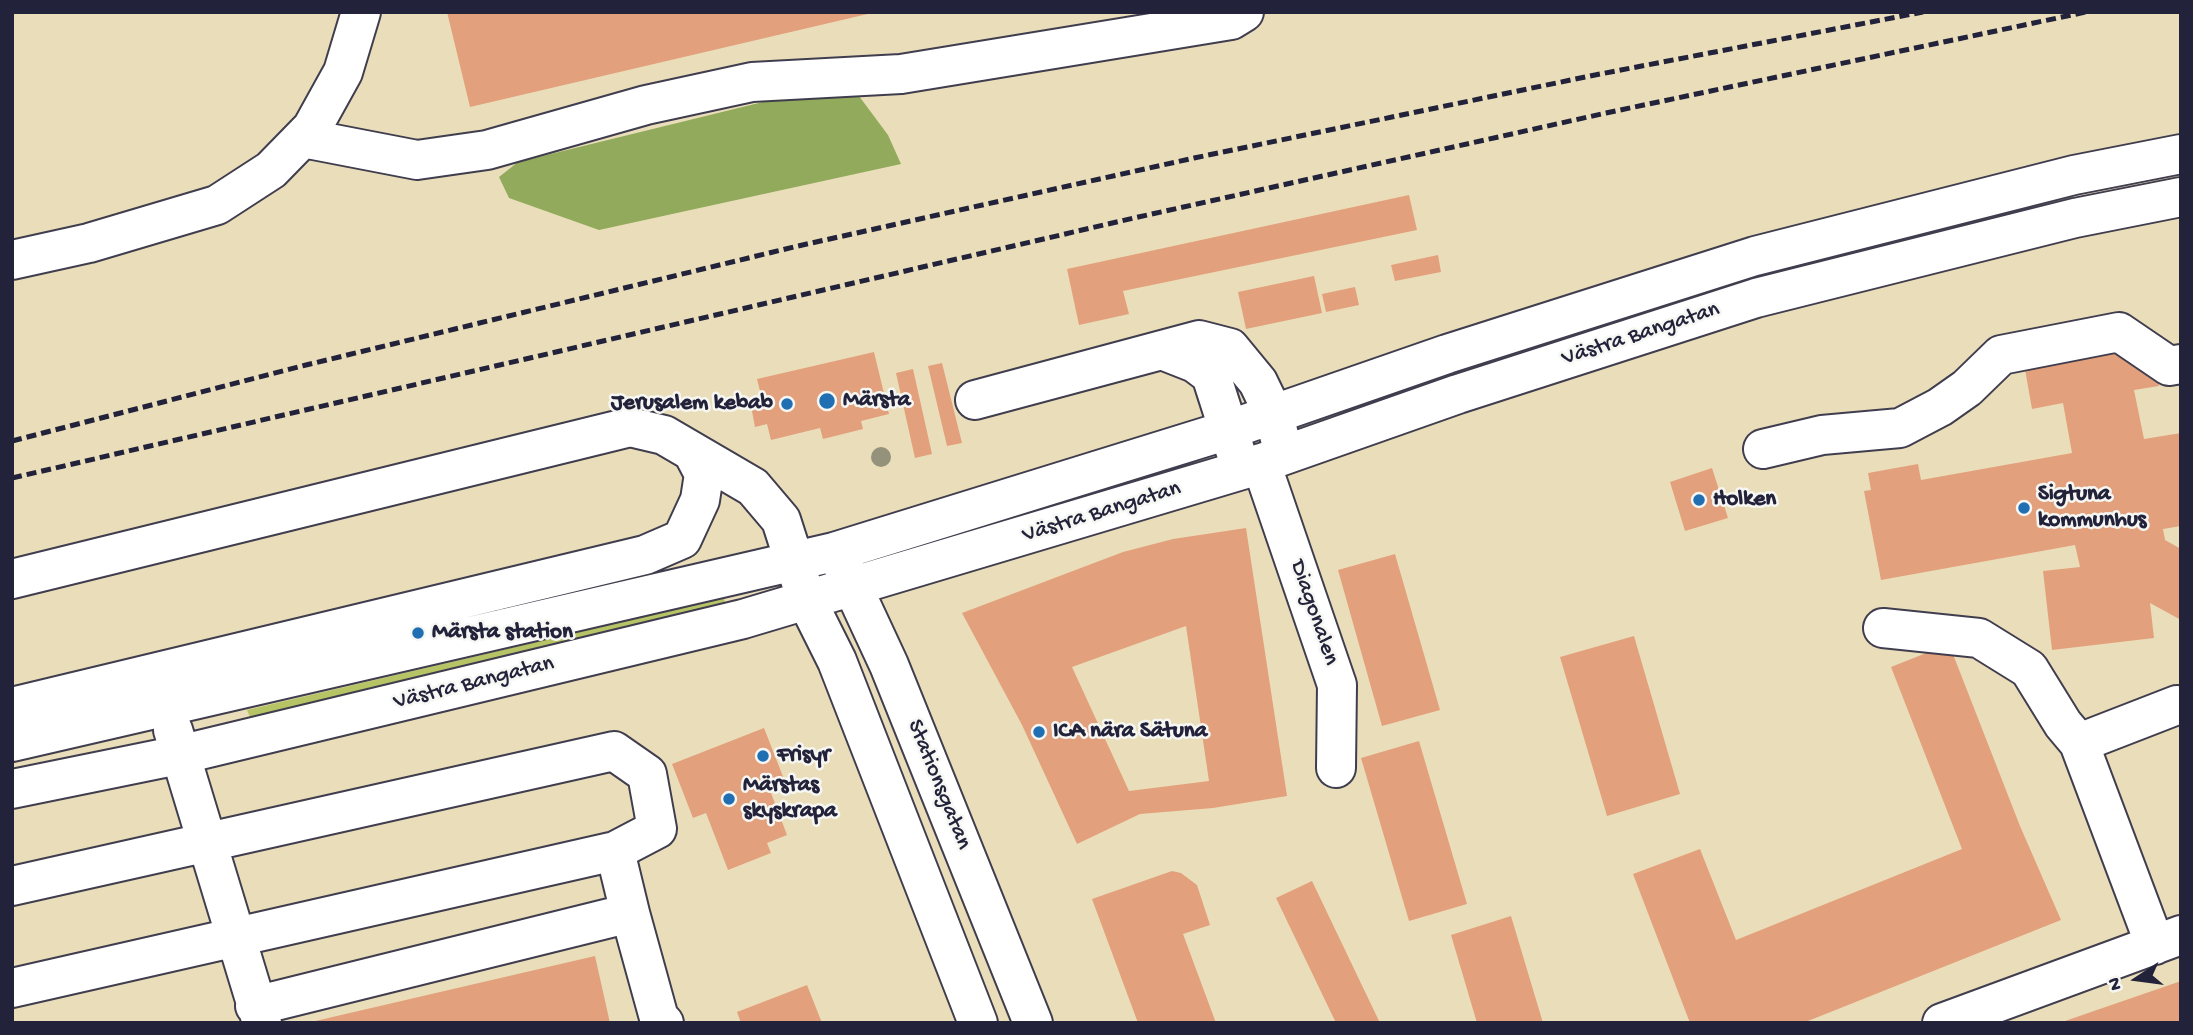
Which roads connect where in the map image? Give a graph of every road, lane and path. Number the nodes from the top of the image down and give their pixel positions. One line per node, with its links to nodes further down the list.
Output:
1 (360, 12): 3 (street)
2 (1244, 12): 3 (street)
3 (303, 138): 6 (street)
4 (2181, 154): 10 (street, Västra Bangatan)
5 (2181, 197): 14 (street, Västra Bangatan)
6 (12, 260)
7 (1162, 349): 9 (street); 10 (street); 11 (street)
8 (2181, 364): 12 (street)
9 (975, 400)
10 (1274, 415): 11 (street, Västra Bangatan); 14 (street)
11 (1228, 430): 14 (street); 15 (street, Västra Bangatan)
12 (1763, 449)
13 (693, 453): 16 (street, Stationsgatan); 17 (street, Stationsgatan); 22 (street)
14 (1262, 462): 18 (street, Västra Bangatan); 27 (street, Diagonalen)
15 (834, 552): 16 (street, Västra Bangatan); 18 (street, Stationsgatan)
16 (793, 561): 19 (street, Stationsgatan); 23 (street, Västra Bangatan)
17 (12, 579)
18 (855, 587): 19 (street, Västra Bangatan); 39 (street, Stationsgatan)
19 (807, 601): 26 (street, Västra Bangatan); 38 (street, Stationsgatan)
20 (1884, 628): 25 (street)
21 (2177, 705): 25 (street)
22 (12, 706)
23 (167, 707): 24 (street, Västra Bangatan); 26 (street)
24 (12, 742)
25 (2079, 743): 34 (street)
26 (179, 755): 28 (street, Västra Bangatan); 29 (street)
27 (1336, 768)
28 (12, 789)
29 (207, 842): 30 (street); 31 (street); 33 (street)
30 (615, 851): 32 (street); 33 (street)
31 (12, 886)
32 (630, 914): 36 (street); 37 (street)
33 (233, 936): 35 (street); 36 (street)
34 (2168, 940): 40 (street)
35 (12, 988)
36 (259, 1014)
37 (655, 1021)
38 (978, 1023)
39 (1034, 1023)
40 (1942, 1023)

